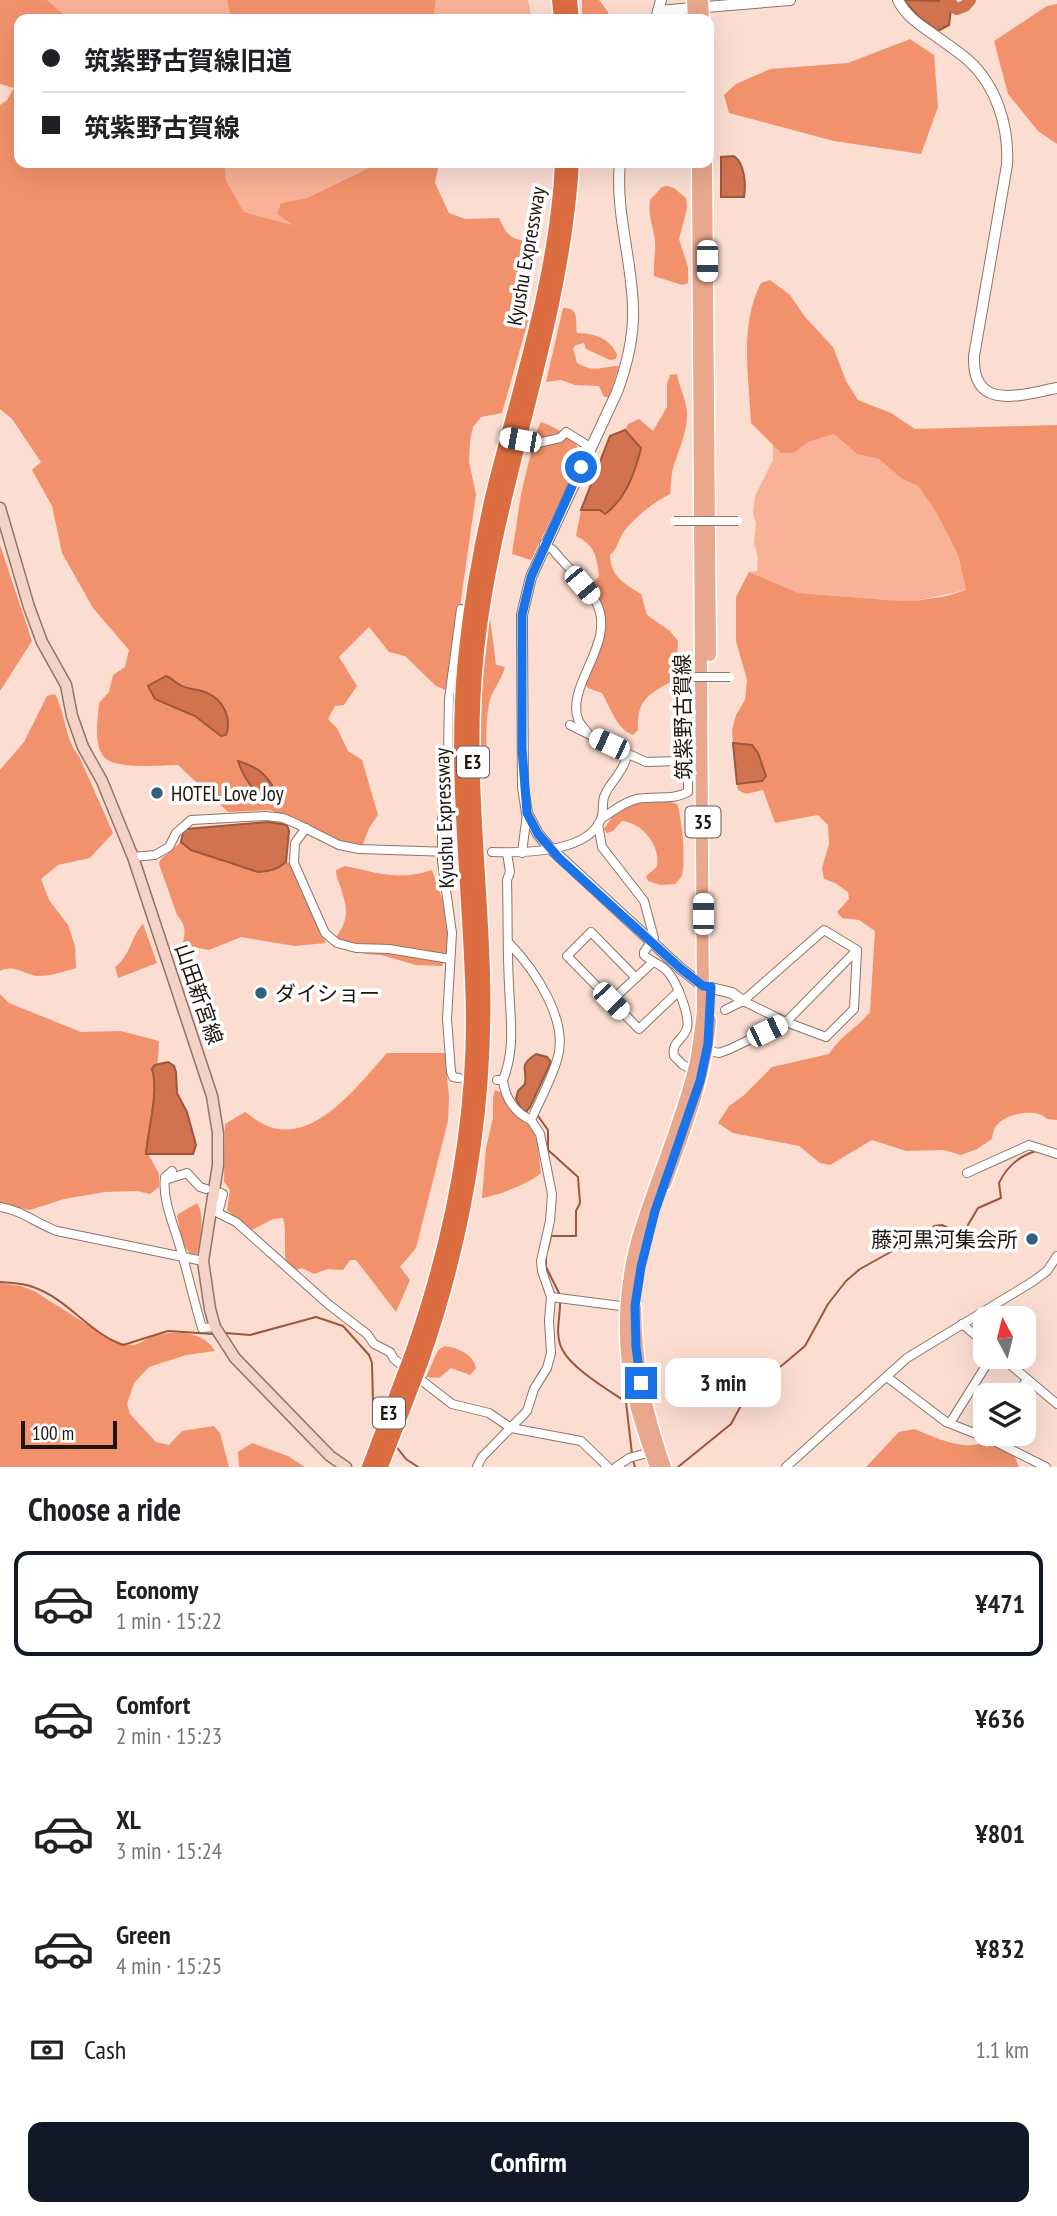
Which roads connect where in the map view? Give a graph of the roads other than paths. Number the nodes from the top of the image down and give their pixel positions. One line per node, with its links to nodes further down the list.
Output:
1 (790, 0): 3 (street)
2 (898, 0): 10 (street)
3 (698, 9): 4 (street)
4 (658, 10)
5 (561, 168): 65 (highway, Kyushu Expressway / E3)
6 (571, 168): 65 (highway, Kyushu Expressway / E3)
7 (620, 168): 12 (street)
8 (698, 168): 40 (main road, 筑紫野古賀線 / 35)
9 (706, 168): 40 (main road, 筑紫野古賀線 / 35)
10 (1057, 388)
11 (497, 436): 12 (street, bridge)
12 (590, 447): 16 (street)
13 (0, 508): 33 (main road, 山田新宮線)
14 (674, 521): 15 (street, bridge)
15 (738, 521)
16 (544, 544): 21 (street); 25 (street)
17 (461, 609): 29 (street)
18 (680, 677): 19 (street, bridge)
19 (730, 677)
20 (570, 725): 21 (street)
21 (588, 734): 23 (street)
22 (690, 744): 24 (street)
23 (624, 752): 24 (street); 26 (street)
24 (682, 763): 26 (street)
25 (527, 813): 28 (street); 32 (street)
26 (600, 821): 28 (street); 34 (street)
27 (306, 828): 29 (street); 33 (street); 37 (street)
28 (549, 847): 32 (street); 34 (street)
29 (447, 851): 37 (street)
30 (492, 852): 31 (street)
31 (507, 853): 32 (street); 35 (street)
32 (522, 853)
33 (133, 857): 59 (main road, 山田新宮線)
34 (652, 942): 38 (street); 40 (street)
35 (509, 943): 49 (street); 49 (street)
36 (858, 950): 43 (street); 45 (street); 45 (street)
37 (450, 959): 48 (street)
38 (653, 962): 39 (street); 41 (street)
39 (636, 978): 42 (street); 42 (street)
40 (707, 986): 43 (street); 46 (main road, 筑紫野古賀線 / 35); 47 (main road, 筑紫野古賀線 / 35)
41 (679, 991): 42 (street); 47 (street)
42 (611, 1001)
43 (743, 1001): 44 (street); 45 (street)
44 (725, 1010)
45 (786, 1022): 46 (street)
46 (706, 1051): 61 (main road, 筑紫野古賀線 / 35)
47 (694, 1070): 61 (main road, 筑紫野古賀線 / 35)
48 (459, 1078)
49 (531, 1120): 60 (street)
50 (1054, 1153): 52 (street)
51 (172, 1171): 53 (street)
52 (967, 1173)
53 (165, 1180): 54 (street); 57 (street)
54 (205, 1189)
55 (220, 1193): 73 (street)
56 (0, 1207): 57 (street)
57 (182, 1256): 59 (street); 63 (street)
58 (1057, 1256): 62 (street)
59 (203, 1261): 63 (main road, 山田新宮線)
60 (551, 1297): 61 (street); 73 (street)
61 (631, 1306): 76 (main road, 筑紫野古賀線 / 35); 84 (main road, 筑紫野古賀線 / 35)
62 (962, 1324): 64 (street); 68 (street)
63 (215, 1327): 77 (main road, 山田新宮線)
64 (973, 1333)
65 (416, 1361): 78 (highway, Kyushu Expressway / E3, bridge); 79 (highway, Kyushu Expressway / E3, bridge)
66 (984, 1369): 72 (street)
67 (1015, 1369): 69 (street)
68 (887, 1377): 72 (street); 85 (street)
69 (1027, 1379): 70 (street); 71 (street)
70 (1024, 1383)
71 (1057, 1404)
72 (950, 1423): 74 (street)
73 (511, 1428): 80 (street); 81 (street)
74 (973, 1430)
75 (1010, 1446): 86 (street)
76 (651, 1452): 82 (street); 83 (main road, 筑紫野古賀線 / 35)
77 (346, 1467)
78 (369, 1467)
79 (381, 1467)
80 (477, 1467)
81 (608, 1467)
82 (616, 1467)
83 (656, 1467)
84 (664, 1467)
85 (786, 1467)
86 (1046, 1467)

